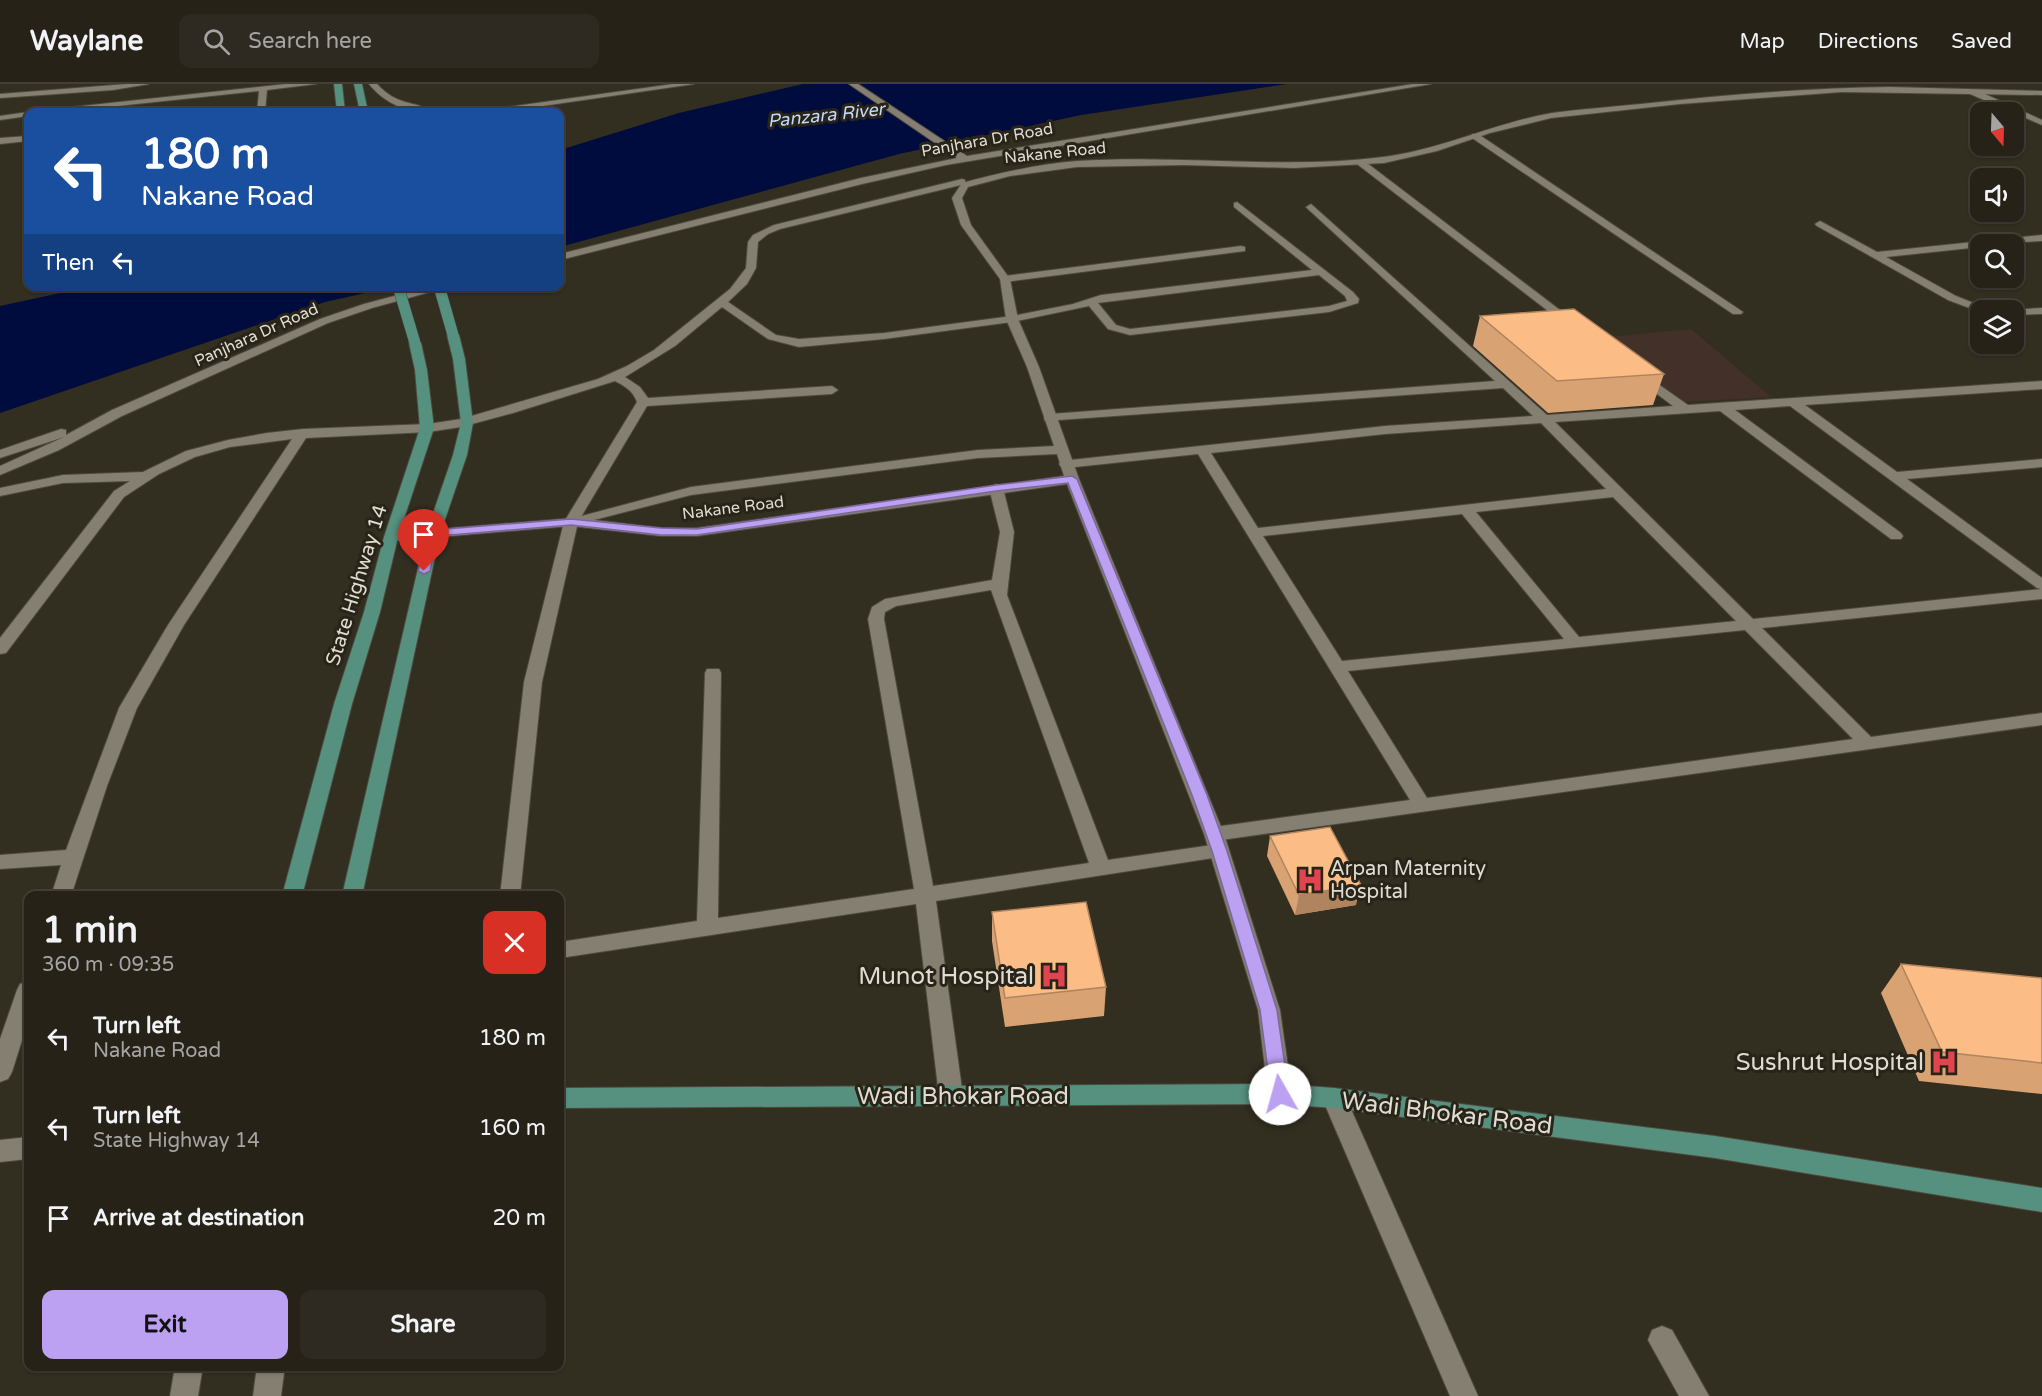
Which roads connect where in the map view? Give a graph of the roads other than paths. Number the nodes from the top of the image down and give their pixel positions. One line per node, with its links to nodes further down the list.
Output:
1 (145, 84): 14 (street)
2 (210, 84): 13 (street)
3 (312, 84): 10 (street)
4 (338, 84): 19 (main road)
5 (358, 84): 20 (main road)
6 (373, 84): 21 (street)
7 (690, 84): 22 (street)
8 (854, 84): 30 (street)
9 (1427, 84): 29 (street, Panjhara Dr Road)
10 (263, 88): 13 (street); 18 (street)
11 (1973, 92): 12 (street, Nakane Road); 25 (street); 26 (street, Nakane Road)
12 (2042, 93)
13 (199, 94): 15 (street)
14 (0, 96)
15 (136, 102): 16 (street); 17 (street)
16 (81, 108)
17 (138, 108)
18 (261, 108)
19 (341, 108)
20 (363, 108)
21 (406, 108)
22 (516, 108)
23 (24, 115): 24 (street)
24 (0, 118)
25 (2042, 123)
26 (1475, 136): 32 (street, Nakane Road); 51 (street)
27 (24, 139): 28 (street)
28 (0, 141)
29 (980, 156): 30 (street, Panjhara Dr Road); 33 (street)
30 (964, 158): 31 (street, Panjhara Dr Road)
31 (946, 162): 34 (street); 41 (street, Panjhara Dr Road)
32 (1360, 162): 33 (street, Nakane Road); 54 (street)
33 (1032, 169): 34 (street, Nakane Road)
34 (959, 178): 43 (street); 48 (street, Nakane Road)
35 (1237, 206): 42 (street)
36 (1311, 207): 57 (street)
37 (1820, 224): 40 (street)
38 (2042, 238): 40 (street)
39 (1241, 249): 43 (street)
40 (1876, 255): 49 (street)
41 (564, 257)
42 (1322, 272): 47 (street); 47 (street)
43 (1005, 279): 53 (street)
44 (400, 291): 68 (main road, State Highway 14, bridge)
45 (427, 291): 64 (street, Panjhara Dr Road)
46 (440, 291): 67 (main road, bridge)
47 (1090, 301): 53 (street)
48 (721, 302): 53 (street); 56 (street)
49 (1970, 306)
50 (2042, 311): 52 (street)
51 (1737, 312)
52 (2024, 312)
53 (1012, 319): 65 (street)
54 (1582, 332)
55 (1629, 367): 63 (street)
56 (615, 377): 60 (street); 67 (street)
57 (1506, 384): 65 (street); 66 (street)
58 (2042, 385): 61 (street, Nakane Road)
59 (832, 390): 60 (street)
60 (643, 402): 82 (street)
61 (1793, 402): 62 (street, Nakane Road); 77 (street)
62 (1723, 407): 63 (street, Nakane Road); 85 (street)
63 (1686, 409): 66 (street, Nakane Road)
64 (117, 413): 72 (street, Panjhara Dr Road); 74 (street, Panjhara Dr Road)
65 (1050, 418): 71 (street)
66 (1544, 419): 70 (street, Nakane Road); 80 (street)
67 (467, 423): 68 (street); 84 (main road)
68 (428, 428): 69 (street); 86 (main road, State Highway 14)
69 (303, 433): 76 (street); 99 (street)
70 (1202, 449): 75 (street, Nakane Road); 83 (street)
71 (1061, 450): 75 (street); 82 (street)
72 (0, 454)
73 (2039, 466): 77 (street)
74 (0, 471)
75 (1069, 471): 78 (street, Nakane Road); 98 (street)
76 (142, 476): 79 (street); 92 (street)
77 (1895, 476): 88 (street)
78 (996, 488): 82 (street, Nakane Road); 87 (street)
79 (0, 492)
80 (1617, 492): 81 (street); 90 (street)
81 (1466, 509): 83 (street); 91 (street)
82 (571, 522): 84 (street, Nakane Road); 105 (street)
83 (1254, 533): 93 (street)
84 (433, 534): 86 (street, Nakane Road); 104 (main road)
85 (1896, 536)
86 (392, 537): 103 (main road, State Highway 14)
87 (998, 584): 101 (street); 106 (street)
88 (2042, 585)
89 (2042, 594): 90 (street)
90 (1748, 624): 91 (street); 96 (street)
91 (1575, 642): 93 (street)
92 (0, 649)
93 (1337, 667): 97 (street)
94 (713, 673): 107 (street)
95 (2042, 719): 96 (street)
96 (1867, 743): 97 (street)
97 (1422, 805): 98 (street)
98 (1216, 843): 101 (street); 111 (street)
99 (74, 857): 100 (street); 102 (street)
100 (0, 862)
101 (1101, 869): 106 (street)
102 (63, 891)
103 (293, 891)
104 (353, 891)
105 (511, 891)
106 (925, 896): 107 (street); 112 (street)
107 (707, 928): 108 (street)
108 (564, 949)
109 (24, 1002): 110 (street)
110 (0, 1072)
111 (1280, 1094): 112 (main road, Wadi Bhokar Road); 114 (main road, Wadi Bhokar Road)
112 (951, 1096): 113 (main road, Wadi Bhokar Road)
113 (564, 1098)
114 (1334, 1098): 117 (main road, Wadi Bhokar Road); 123 (street)
115 (24, 1148): 116 (street)
116 (0, 1151)
117 (2042, 1200)
118 (1662, 1340): 124 (street)
119 (188, 1371): 121 (street)
120 (270, 1371): 122 (street)
121 (184, 1396)
122 (267, 1396)
123 (1464, 1396)
124 (1695, 1396)

